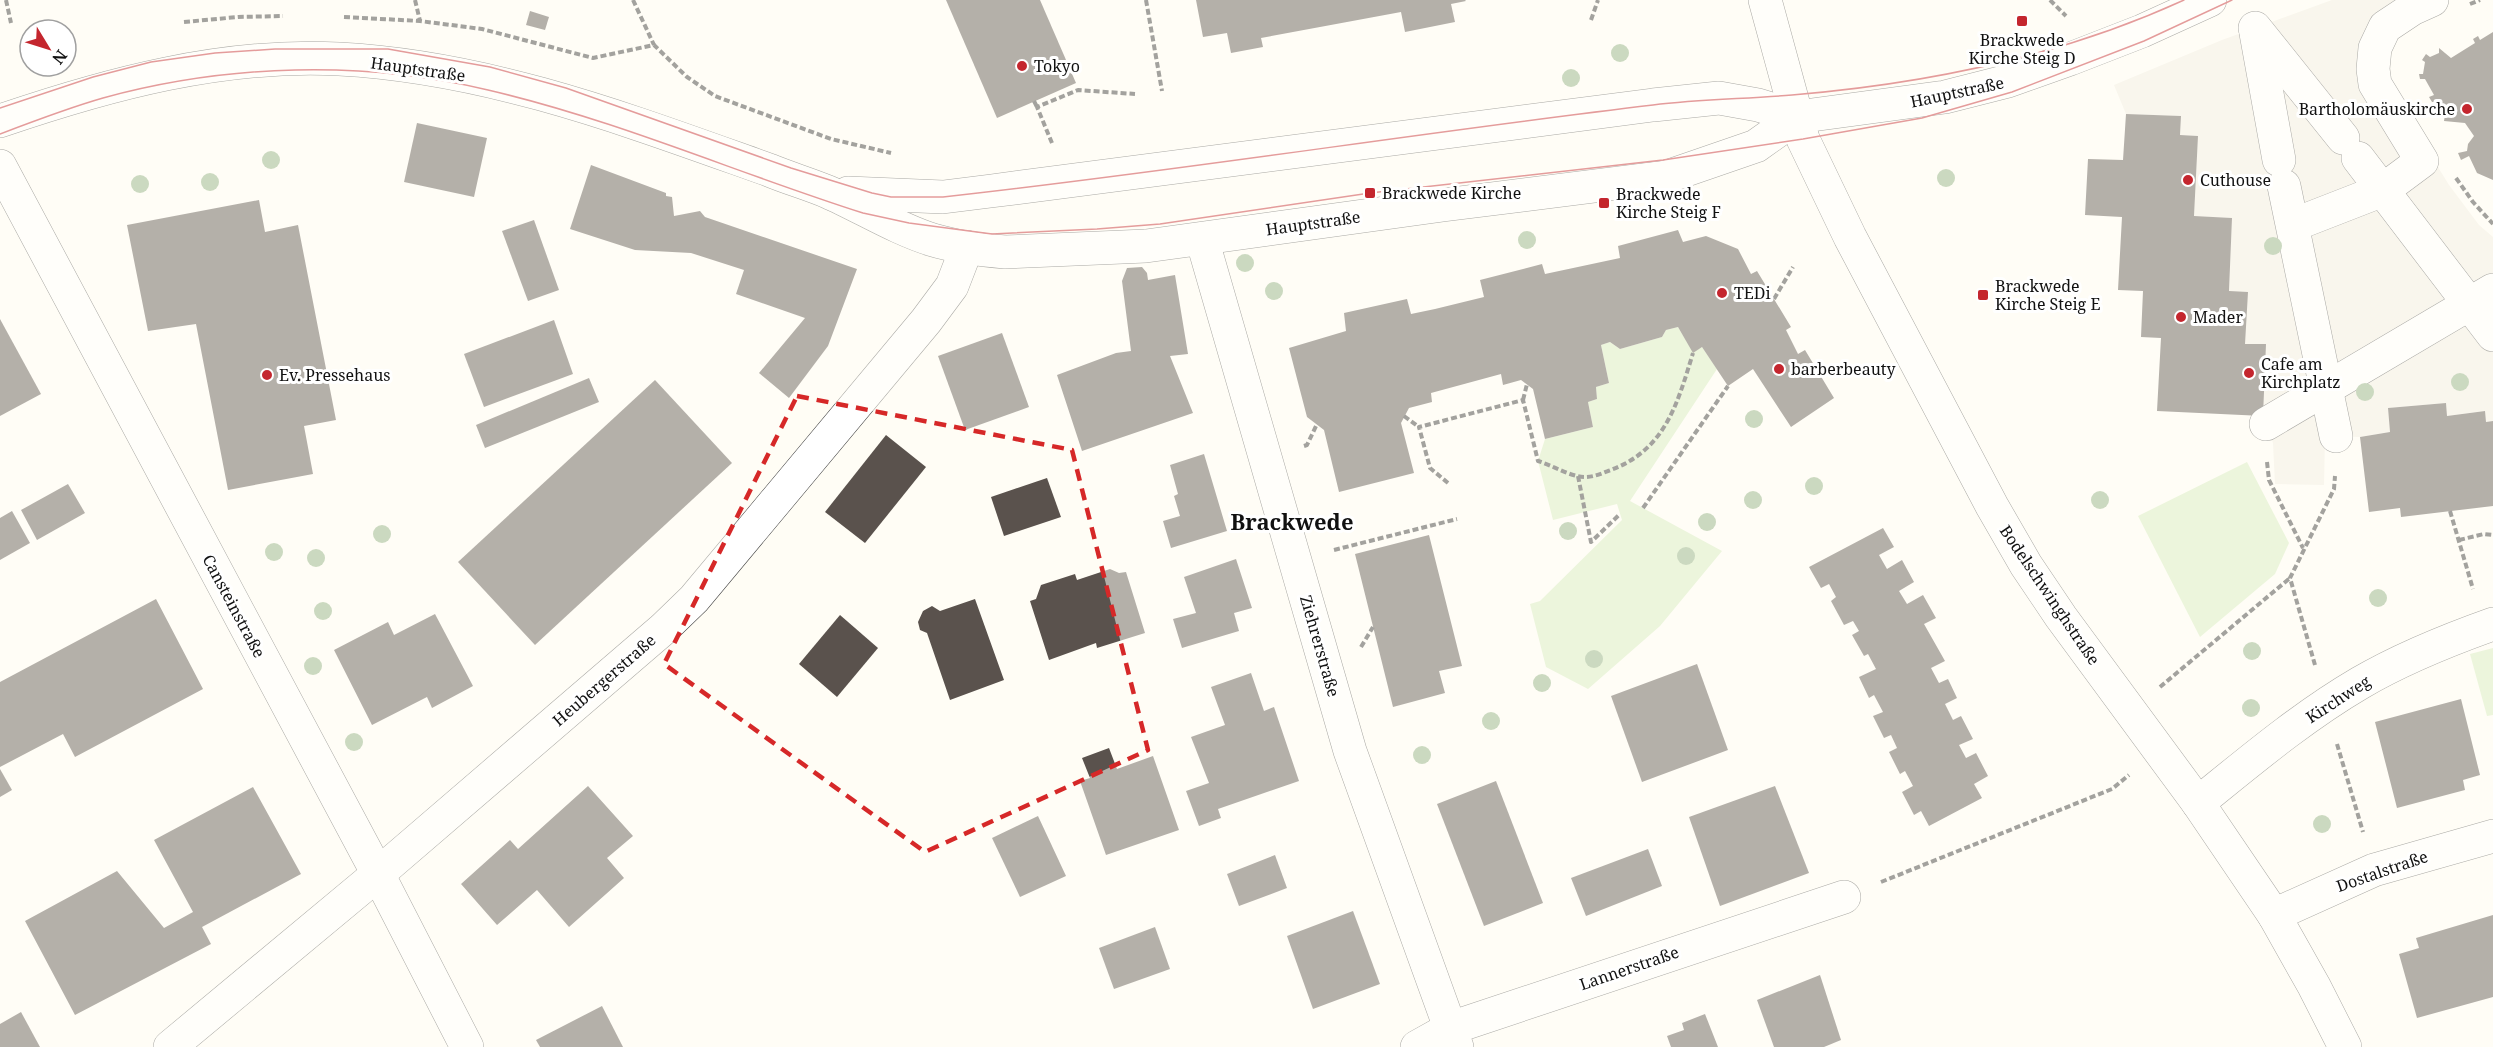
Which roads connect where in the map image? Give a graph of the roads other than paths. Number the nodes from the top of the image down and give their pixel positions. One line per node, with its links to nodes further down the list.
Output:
1 (1765, 0): 4 (street, Bodelschwinghstraße)
2 (2210, 0): 4 (street, Hauptstraße)
3 (2447, 4): 7 (street)
4 (1797, 117): 8 (street, Hauptstraße); 10 (street, Hauptstraße); 18 (street, Bodelschwinghstraße)
5 (0, 121): 8 (street, Hauptstraße)
6 (0, 166): 20 (street, Cansteinstraße)
7 (2383, 190): 9 (street); 9 (street); 12 (street)
8 (825, 191): 11 (street, Hauptstraße)
9 (2293, 225): 14 (street)
10 (1202, 239): 11 (street, Hauptstraße); 23 (street, Ziehrerstraße)
11 (967, 247): 20 (street, Heubergerstraße)
12 (2482, 297): 13 (street); 14 (street)
13 (2493, 335)
14 (2326, 390): 15 (street); 16 (street)
15 (2266, 424)
16 (2336, 436)
17 (2489, 625): 18 (street, Kirchweg)
18 (2198, 803): 22 (street, Bodelschwinghstraße)
19 (2493, 836): 22 (street, Dostalstraße)
20 (378, 874): 24 (street, Heubergerstraße); 25 (street, Cansteinstraße)
21 (1844, 897): 23 (street, Lannerstraße)
22 (2274, 915): 27 (street, Bodelschwinghstraße)
23 (1454, 1038): 26 (street, Lannerstraße)
24 (170, 1047)
25 (467, 1047)
26 (1417, 1047)
27 (2345, 1047)

